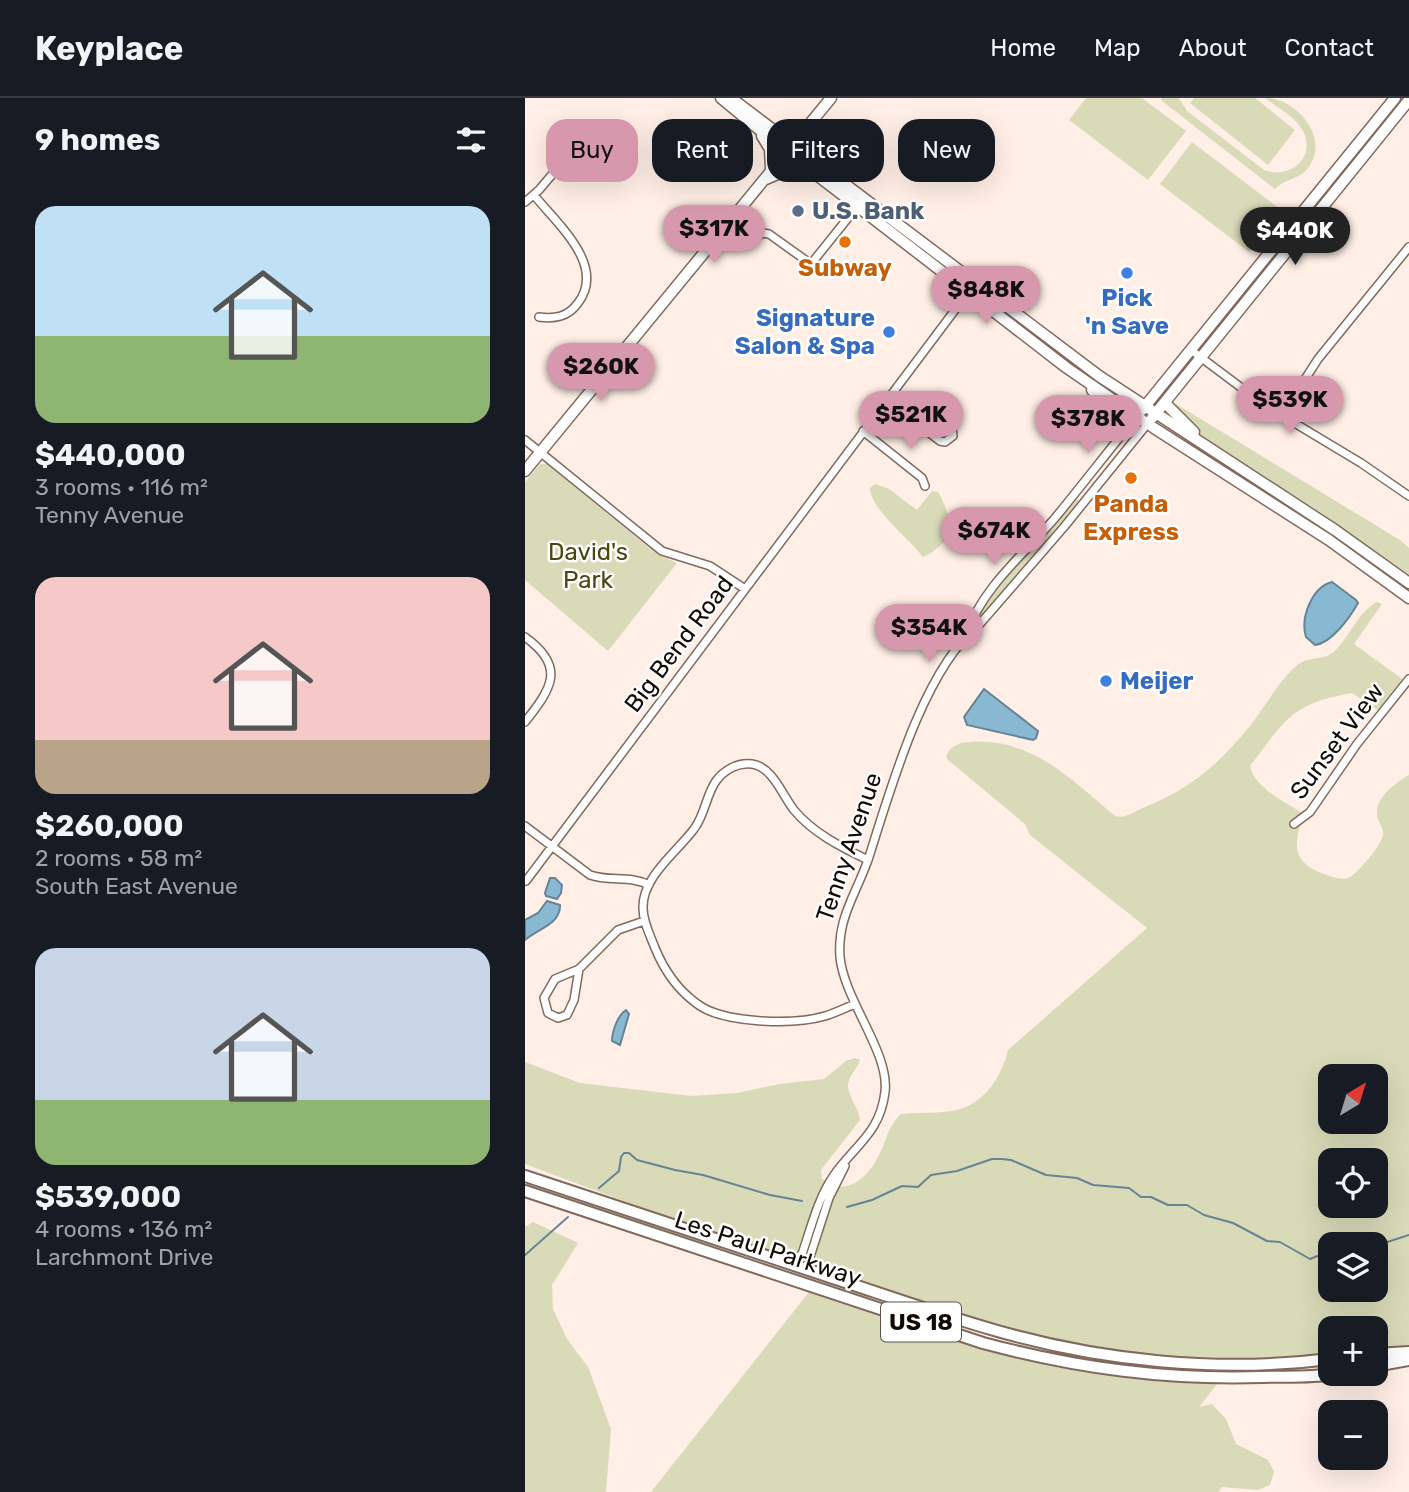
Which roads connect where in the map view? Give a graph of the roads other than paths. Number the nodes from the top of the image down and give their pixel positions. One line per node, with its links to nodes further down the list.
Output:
1 (721, 98): 6 (main road)
2 (731, 98): 9 (main road)
3 (831, 98): 7 (main road)
4 (1395, 98): 26 (main road, Tenny Avenue)
5 (1409, 100): 27 (main road, Tenny Avenue)
6 (745, 119)
7 (814, 119)
8 (753, 127): 10 (main road)
9 (767, 129)
10 (767, 144)
11 (767, 175): 14 (main road)
12 (767, 179): 14 (main road)
13 (546, 181): 17 (street)
14 (762, 181): 21 (main road)
15 (825, 182): 20 (main road)
16 (844, 182): 18 (main road)
17 (534, 195): 19 (street); 25 (street)
18 (866, 199): 20 (street); 23 (main road)
19 (525, 202)
20 (856, 206): 21 (street); 24 (main road)
21 (724, 228): 43 (main road)
22 (1409, 247): 35 (street)
23 (976, 282): 24 (street, Big Bend Road); 32 (main road)
24 (967, 292): 29 (main road); 33 (street, Big Bend Road)
25 (539, 317)
26 (1191, 350): 27 (street); 28 (main road, Tenny Avenue)
27 (1202, 358): 30 (main road, Tenny Avenue); 35 (street)
28 (1168, 377): 30 (street); 32 (main road, Tenny Avenue)
29 (1085, 382): 36 (main road); 40 (main road)
30 (1178, 386): 31 (main road, Tenny Avenue)
31 (1165, 403): 34 (main road, Tenny Avenue); 42 (main road)
32 (1145, 407): 34 (main road); 36 (main road, Tenny Avenue)
33 (878, 410): 37 (street); 39 (street, Big Bend Road)
34 (1156, 414): 38 (main road, Tenny Avenue); 42 (main road)
35 (1282, 415): 47 (street)
36 (1137, 416): 38 (main road); 40 (street, Tenny Avenue)
37 (919, 424)
38 (1148, 424): 48 (street, Tenny Avenue); 50 (main road)
39 (863, 431): 45 (street); 54 (street, Big Bend Road)
40 (1125, 431): 46 (street, Tenny Avenue)
41 (525, 440): 43 (street)
42 (1206, 446): 49 (main road)
43 (540, 453): 44 (main road); 54 (street)
44 (525, 471)
45 (925, 486)
46 (1072, 496): 48 (street); 51 (street, Tenny Avenue)
47 (1409, 496)
48 (1083, 505): 52 (street, Tenny Avenue)
49 (1335, 530): 50 (main road); 53 (main road)
50 (1329, 540): 55 (main road)
51 (1019, 559): 52 (street); 56 (street, Tenny Avenue)
52 (1028, 567): 56 (street, Tenny Avenue)
53 (1409, 583)
54 (745, 590): 62 (street, Big Bend Road)
55 (1409, 598)
56 (967, 634): 63 (street, Tenny Avenue)
57 (525, 637): 59 (street)
58 (1409, 678): 60 (street, Sunset View)
59 (525, 722)
60 (1294, 824)
61 (525, 826): 62 (street)
62 (552, 847): 64 (street, Big Bend Road); 65 (street)
63 (868, 860): 65 (street); 68 (street, Tenny Avenue)
64 (526, 881)
65 (649, 885): 66 (street)
66 (644, 921): 67 (street); 68 (street)
67 (579, 969): 67 (street)
68 (855, 1004): 69 (street, Tenny Avenue)
69 (850, 1156): 73 (street, Tenny Avenue); 74 (street, Tenny Avenue)
70 (525, 1176): 73 (main road, Les Paul Parkway / US 18)
71 (525, 1191): 72 (main road, Les Paul Parkway / US 18)
72 (674, 1240): 74 (main road); 80 (main road, Les Paul Parkway / US 18)
73 (784, 1262): 74 (main road, Les Paul Parkway / US 18)
74 (806, 1269): 77 (main road, Les Paul Parkway / US 18)
75 (1409, 1352): 76 (main road)
76 (1388, 1353)
77 (1318, 1360)
78 (1409, 1360): 79 (main road)
79 (1388, 1364)
80 (1318, 1374)

